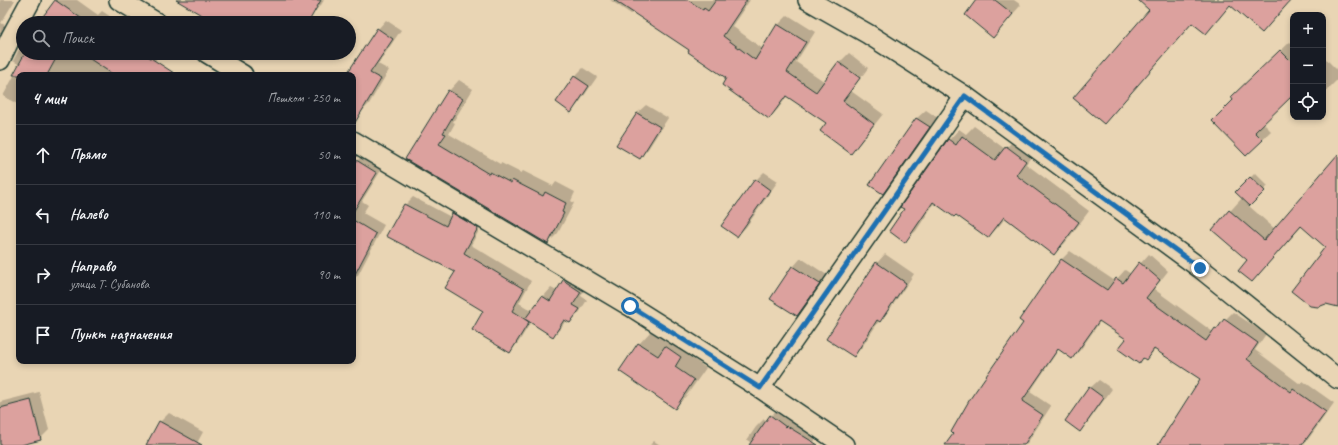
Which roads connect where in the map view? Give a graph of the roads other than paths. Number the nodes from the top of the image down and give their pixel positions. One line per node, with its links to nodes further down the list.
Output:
1 (31, 0): 4 (street)
2 (119, 0): 5 (street)
3 (808, 0): 10 (street)
4 (22, 16)
5 (145, 16)
6 (16, 28): 7 (street)
7 (0, 60)
8 (218, 60): 9 (street)
9 (238, 72)
10 (965, 96): 12 (street); 13 (street)
11 (356, 143): 13 (street)
12 (1338, 379)
13 (760, 388): 14 (street)
14 (844, 445)

